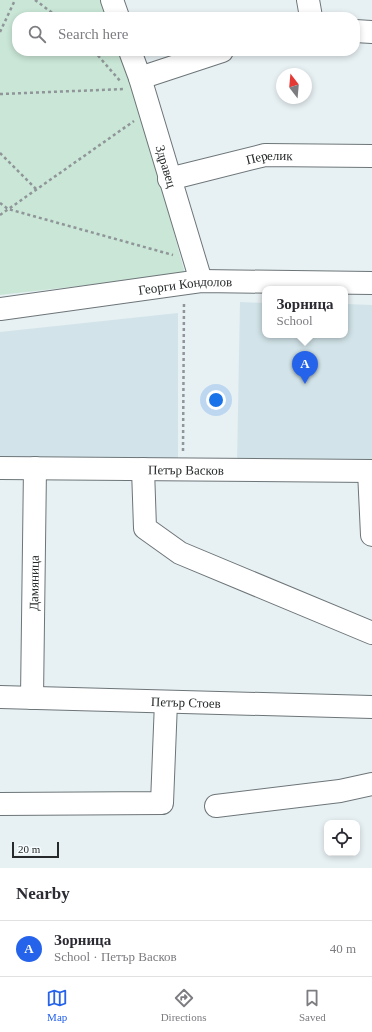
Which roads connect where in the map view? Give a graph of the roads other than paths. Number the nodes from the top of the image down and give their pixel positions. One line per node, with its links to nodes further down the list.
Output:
1 (112, 0): 3 (street)
2 (308, 0): 4 (street)
3 (116, 12)
4 (310, 12)
5 (360, 31): 6 (street)
6 (372, 32)
7 (131, 56): 9 (street, Здравец)
8 (209, 56): 9 (street)
9 (136, 85): 11 (street, Здравец)
10 (372, 156): 11 (street, Перелик)
11 (169, 179): 12 (street, Здравец)
12 (193, 282): 13 (street, Георги Кондолов); 14 (street, Георги Кондолов)
13 (372, 283)
14 (0, 309)
15 (0, 468): 16 (street, Петър Васков)
16 (35, 468): 17 (street, Петър Васков); 22 (street, Дамяница)
17 (144, 469): 18 (street, Петър Васков); 20 (street)
18 (371, 471): 19 (street)
19 (372, 535)
20 (372, 633)
21 (0, 697): 22 (street, Петър Стоев)
22 (32, 698): 23 (street, Петър Стоев)
23 (166, 702): 24 (street, Петър Стоев); 26 (street)
24 (372, 707)
25 (372, 784): 27 (street)
26 (0, 804)
27 (216, 806)

